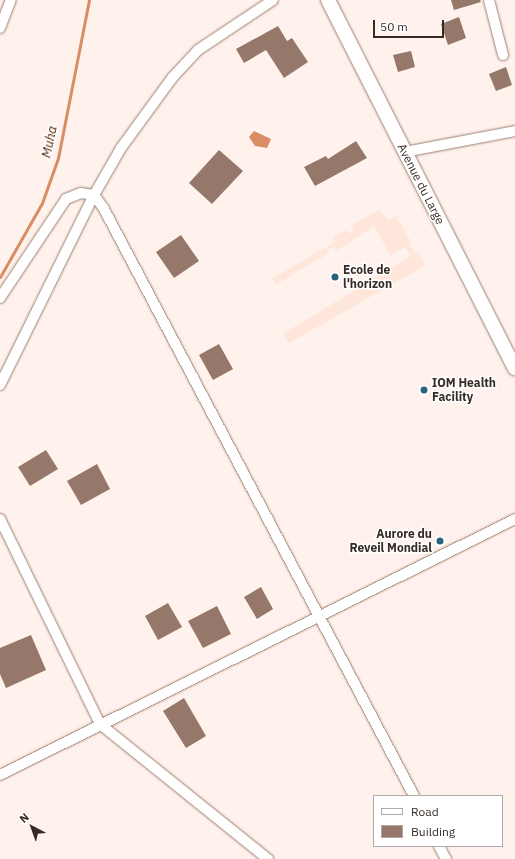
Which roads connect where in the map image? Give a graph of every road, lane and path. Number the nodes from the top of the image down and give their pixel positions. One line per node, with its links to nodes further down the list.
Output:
1 (11, 0): 5 (street)
2 (273, 0): 9 (street)
3 (328, 0): 8 (main road, Avenue du Large)
4 (489, 0): 6 (street)
5 (0, 28)
6 (502, 55)
7 (515, 131): 8 (street)
8 (405, 152): 11 (main road, Avenue du Large)
9 (94, 196): 10 (street); 12 (street); 15 (street)
10 (0, 298)
11 (515, 368)
12 (0, 386)
13 (0, 519): 16 (street)
14 (515, 519): 15 (street)
15 (318, 616): 16 (street); 18 (street)
16 (100, 724): 17 (street); 20 (street)
17 (0, 775)
18 (413, 795)
19 (440, 847): 21 (street)
20 (268, 859)
21 (446, 859)

